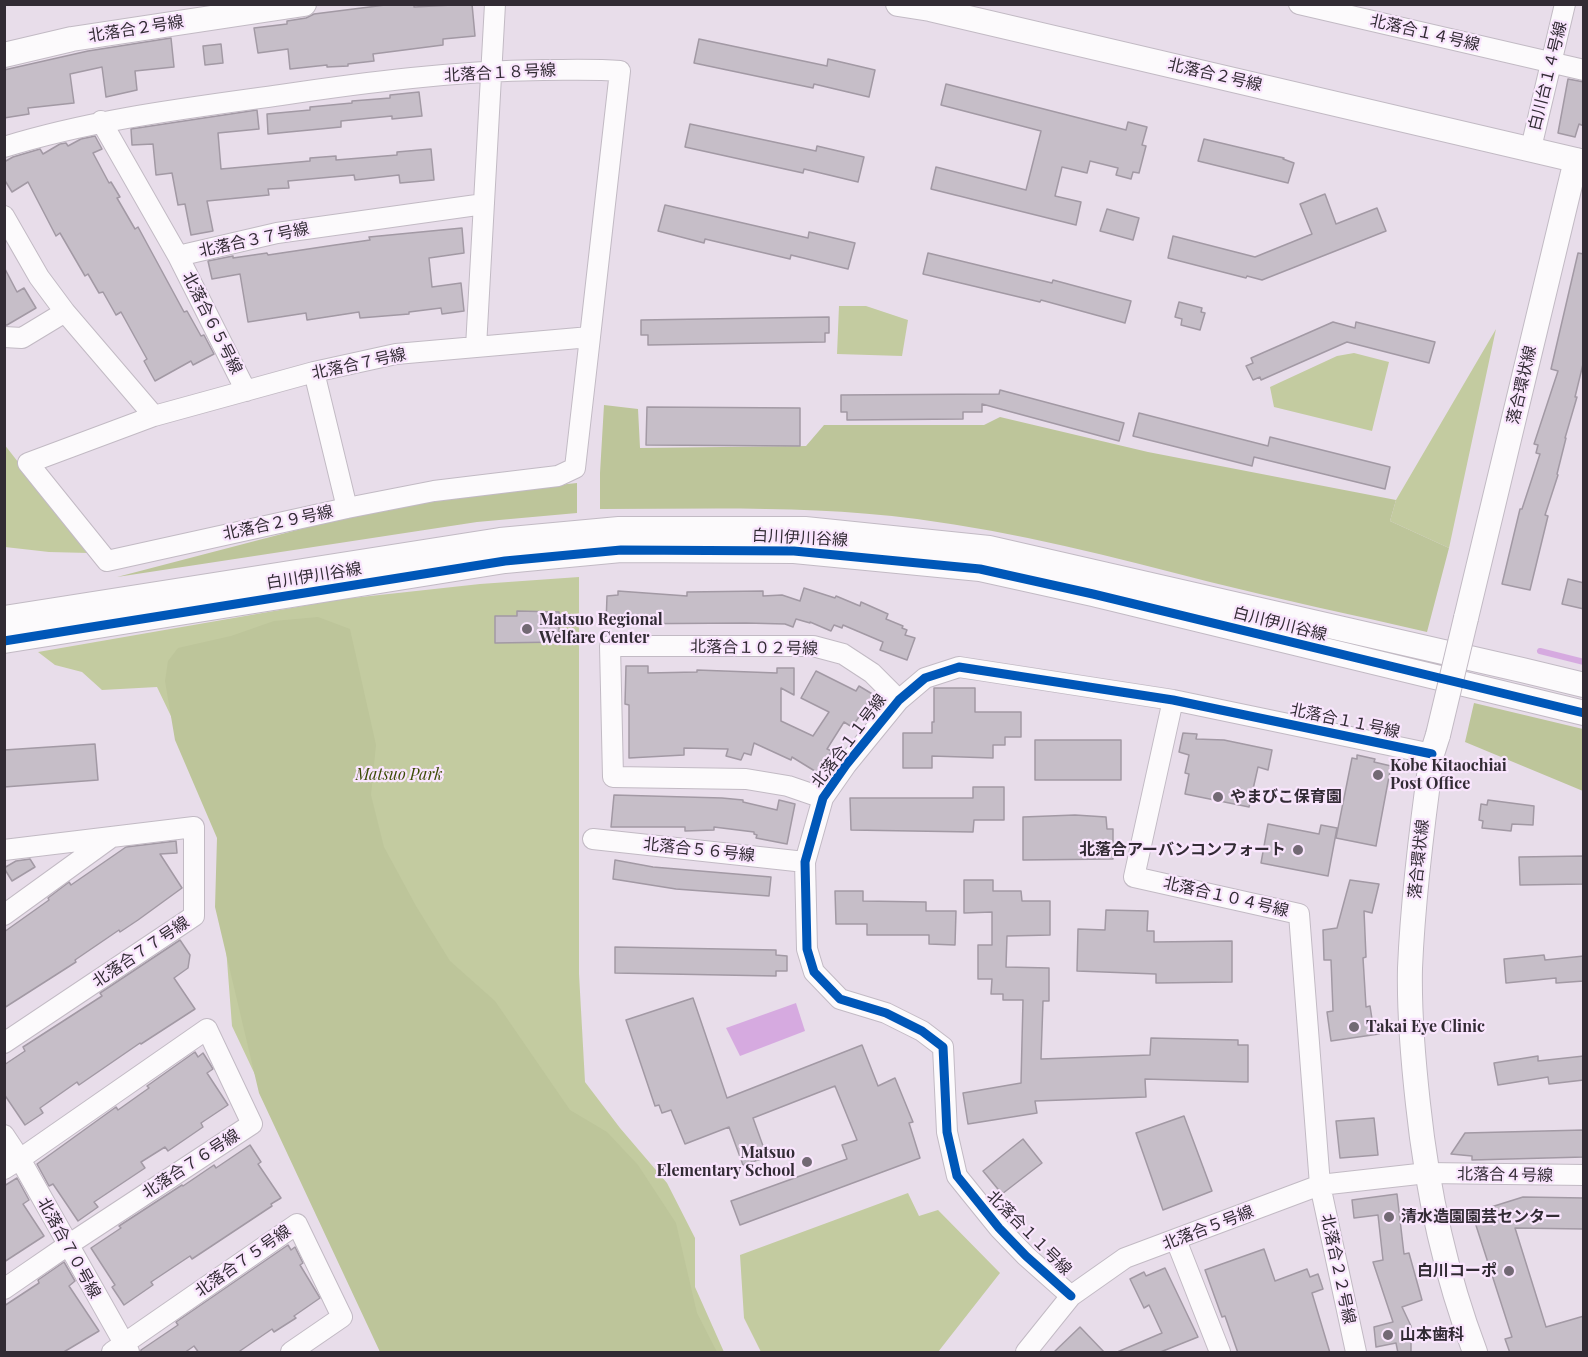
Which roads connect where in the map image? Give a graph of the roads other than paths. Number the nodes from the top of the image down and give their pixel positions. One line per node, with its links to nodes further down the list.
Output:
1 (304, 4): 6 (street, 北落合２号線)
2 (495, 4): 9 (street)
3 (898, 4): 12 (street, 北落合２号線)
4 (1299, 4): 7 (street, 北落合１４号線)
5 (1565, 4): 7 (street, 白川台１４号線)
6 (4, 55)
7 (1551, 62): 8 (street, 北落合１４号線); 12 (street, 白川台１４号線)
8 (1584, 70)
9 (491, 71): 10 (street, 北落合１８号線); 14 (street); 19 (street, 北落合１８号線)
10 (101, 121): 11 (street, 北落合１８号線); 16 (street, 北落合３７号線)
11 (4, 147)
12 (1531, 148): 13 (street, 北落合２号線)
13 (1580, 161): 31 (street, 落合環状線, bridge)
14 (484, 204): 16 (street, 北落合３７号線); 20 (street)
15 (4, 216): 17 (street)
16 (178, 256): 22 (street, 北落合６５号線)
17 (65, 312): 18 (street); 23 (street)
18 (4, 337)
19 (590, 337): 20 (street); 24 (street, 北落合２９号線)
20 (476, 347): 21 (street, 北落合７号線)
21 (314, 372): 22 (street, 北落合７号線); 24 (street)
22 (246, 391): 23 (street, 北落合７号線)
23 (154, 416): 24 (street, 北落合２９号線)
24 (347, 508)
25 (4, 618): 27 (street, 白川伊川谷線)
26 (4, 641): 30 (street, 白川伊川谷線)
27 (1584, 686)
28 (899, 700): 29 (street, 北落合１１号線); 32 (street, 北落合１１号線); 32 (street, 北落合１０２号線)
29 (1173, 700): 31 (street, 北落合１１号線); 43 (street, 北落合１０４号線)
30 (1584, 713)
31 (1435, 745): 41 (street, 落合環状線)
32 (823, 798): 36 (street, 北落合１１号線)
33 (111, 837): 35 (street, 北落合７７号線); 37 (street); 38 (street, 北落合７７号線)
34 (593, 839): 36 (street, 北落合５６号線)
35 (4, 850)
36 (805, 862): 47 (street, 北落合１１号線)
37 (4, 915)
38 (4, 1043)
39 (4, 1134): 40 (street, 北落合７０号線)
40 (12, 1164): 45 (street, 北落合７０号線); 45 (street, 北落合７６号線)
41 (1427, 1173): 42 (street, 北落合４号線); 43 (street, 北落合５号線); 53 (street, 落合環状線)
42 (1584, 1175)
43 (1320, 1185): 44 (street, 北落合５号線); 52 (street, 北落合２２号線)
44 (1176, 1240): 47 (street, 北落合５号線); 51 (street)
45 (68, 1245): 46 (street, 北落合７６号線); 48 (street, 北落合７０号線)
46 (4, 1289)
47 (1071, 1296): 50 (street, 北落合５号線)
48 (122, 1350): 49 (street, 北落合７５号線)
49 (291, 1353)
50 (1026, 1353)
51 (1220, 1353)
52 (1356, 1353)
53 (1475, 1353)

